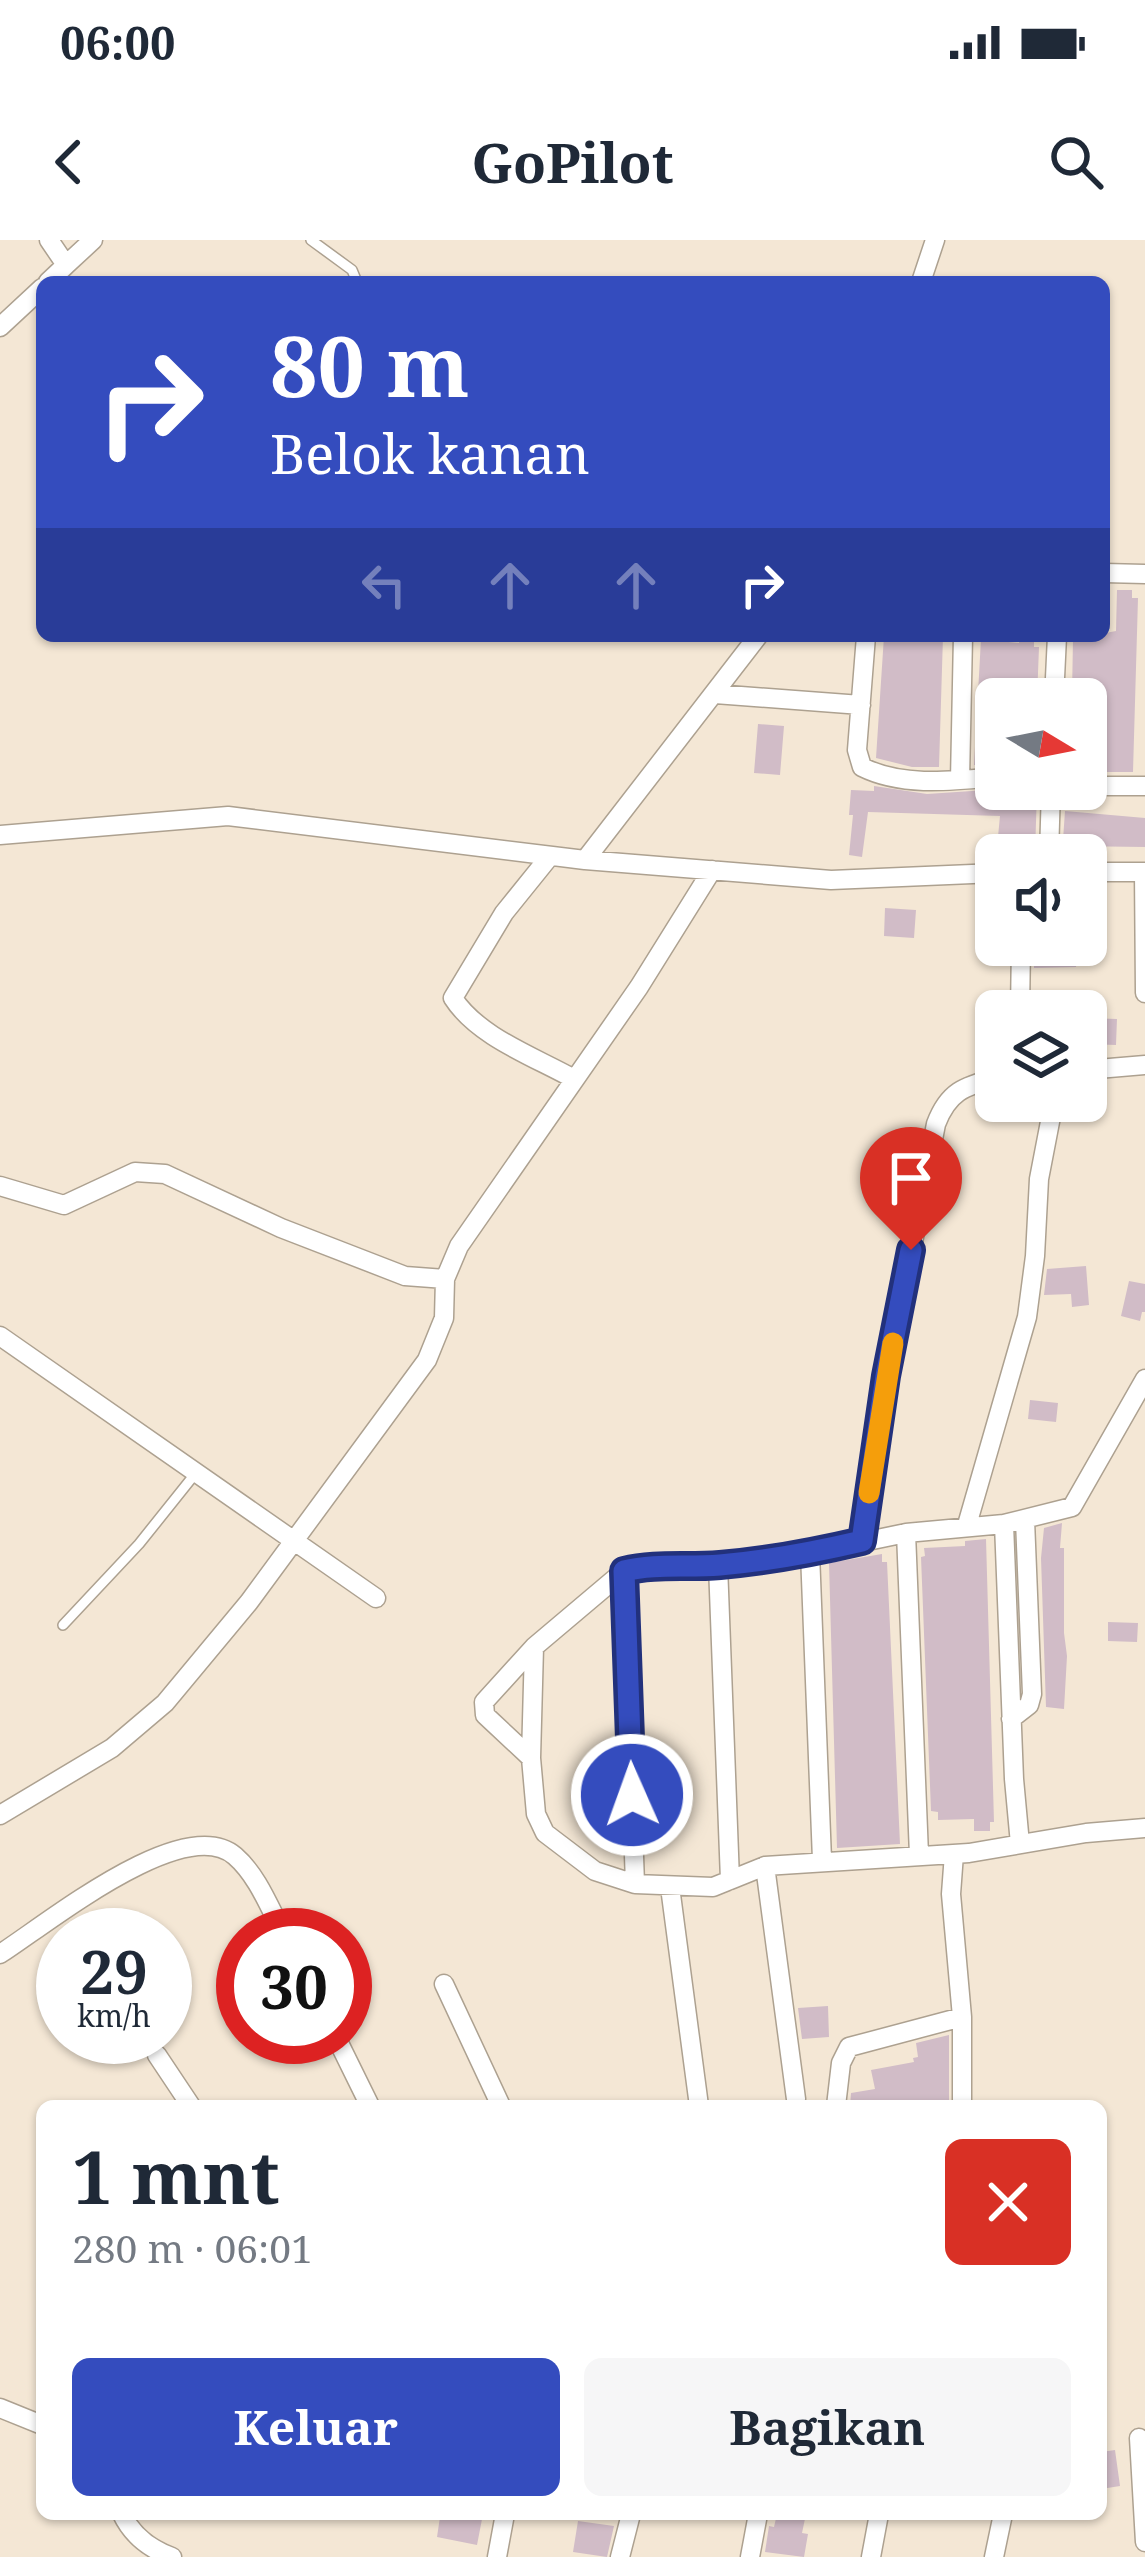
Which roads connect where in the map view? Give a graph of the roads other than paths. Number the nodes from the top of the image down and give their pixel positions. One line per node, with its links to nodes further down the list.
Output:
1 (49, 240): 5 (street)
2 (93, 240): 5 (street)
3 (310, 240): 7 (lane)
4 (935, 240): 8 (street)
5 (67, 265): 6 (street)
6 (55, 276)
7 (354, 276)
8 (923, 276)
9 (36, 293): 10 (street)
10 (0, 327)
11 (1110, 573): 12 (street)
12 (1145, 574)
13 (754, 642): 18 (street)
14 (865, 642): 19 (street)
15 (962, 642): 21 (street)
16 (1057, 642): 17 (street)
17 (1055, 678)
18 (715, 694): 19 (street); 26 (street)
19 (860, 705): 21 (street)
20 (975, 779): 21 (street)
21 (960, 780)
22 (1107, 786): 23 (street)
23 (1145, 786)
24 (0, 836): 25 (street)
25 (550, 856): 26 (street); 34 (street)
26 (585, 860): 27 (street)
27 (712, 870): 30 (street); 34 (street)
28 (1107, 872): 29 (street)
29 (1144, 872): 31 (street)
30 (975, 874)
31 (1145, 993)
32 (1145, 1065): 33 (street)
33 (1107, 1068)
34 (574, 1079): 38 (street)
35 (975, 1084): 46 (street)
36 (1050, 1122): 44 (street)
37 (0, 1186): 38 (street)
38 (446, 1279): 47 (street)
39 (0, 1336): 41 (street)
40 (1145, 1378): 42 (street)
41 (195, 1474): 47 (street); 52 (lane)
42 (1025, 1520): 43 (street); 54 (street)
43 (1004, 1524): 44 (street); 54 (street)
44 (967, 1525): 45 (street)
45 (906, 1534): 46 (street); 60 (street)
46 (862, 1541): 48 (street)
47 (295, 1543): 51 (street); 56 (street)
48 (810, 1553): 49 (street); 61 (street)
49 (718, 1565): 50 (street); 63 (street)
50 (624, 1571): 53 (street); 64 (street)
51 (376, 1598)
52 (63, 1625)
53 (534, 1647): 55 (street); 55 (street)
54 (1012, 1720): 58 (street)
55 (531, 1758): 64 (street)
56 (0, 1815)
57 (1145, 1828): 58 (street)
58 (1020, 1844): 59 (street)
59 (954, 1854): 60 (street); 69 (street)
60 (919, 1856): 61 (street)
61 (822, 1860): 62 (street)
62 (765, 1865): 63 (street); 72 (street)
63 (730, 1880): 65 (street)
64 (635, 1884): 65 (street)
65 (670, 1887): 76 (street)
66 (270, 1908): 67 (street)
67 (0, 1954)
68 (444, 1984): 75 (street)
69 (962, 2018): 77 (street); 78 (street)
70 (163, 2064): 73 (street)
71 (349, 2064): 74 (street)
72 (796, 2099)
73 (187, 2100)
74 (367, 2100)
75 (498, 2100)
76 (698, 2100)
77 (837, 2100)
78 (962, 2100)
79 (0, 2408): 80 (street)
80 (36, 2423)
81 (1139, 2438): 88 (street)
82 (125, 2520): 89 (street)
83 (504, 2520): 90 (street)
84 (630, 2520): 91 (street)
85 (757, 2520): 92 (street)
86 (878, 2520): 93 (street)
87 (1002, 2520): 94 (street)
88 (1145, 2542)
89 (172, 2557)
90 (497, 2557)
91 (620, 2557)
92 (750, 2557)
93 (871, 2557)
94 (994, 2557)

